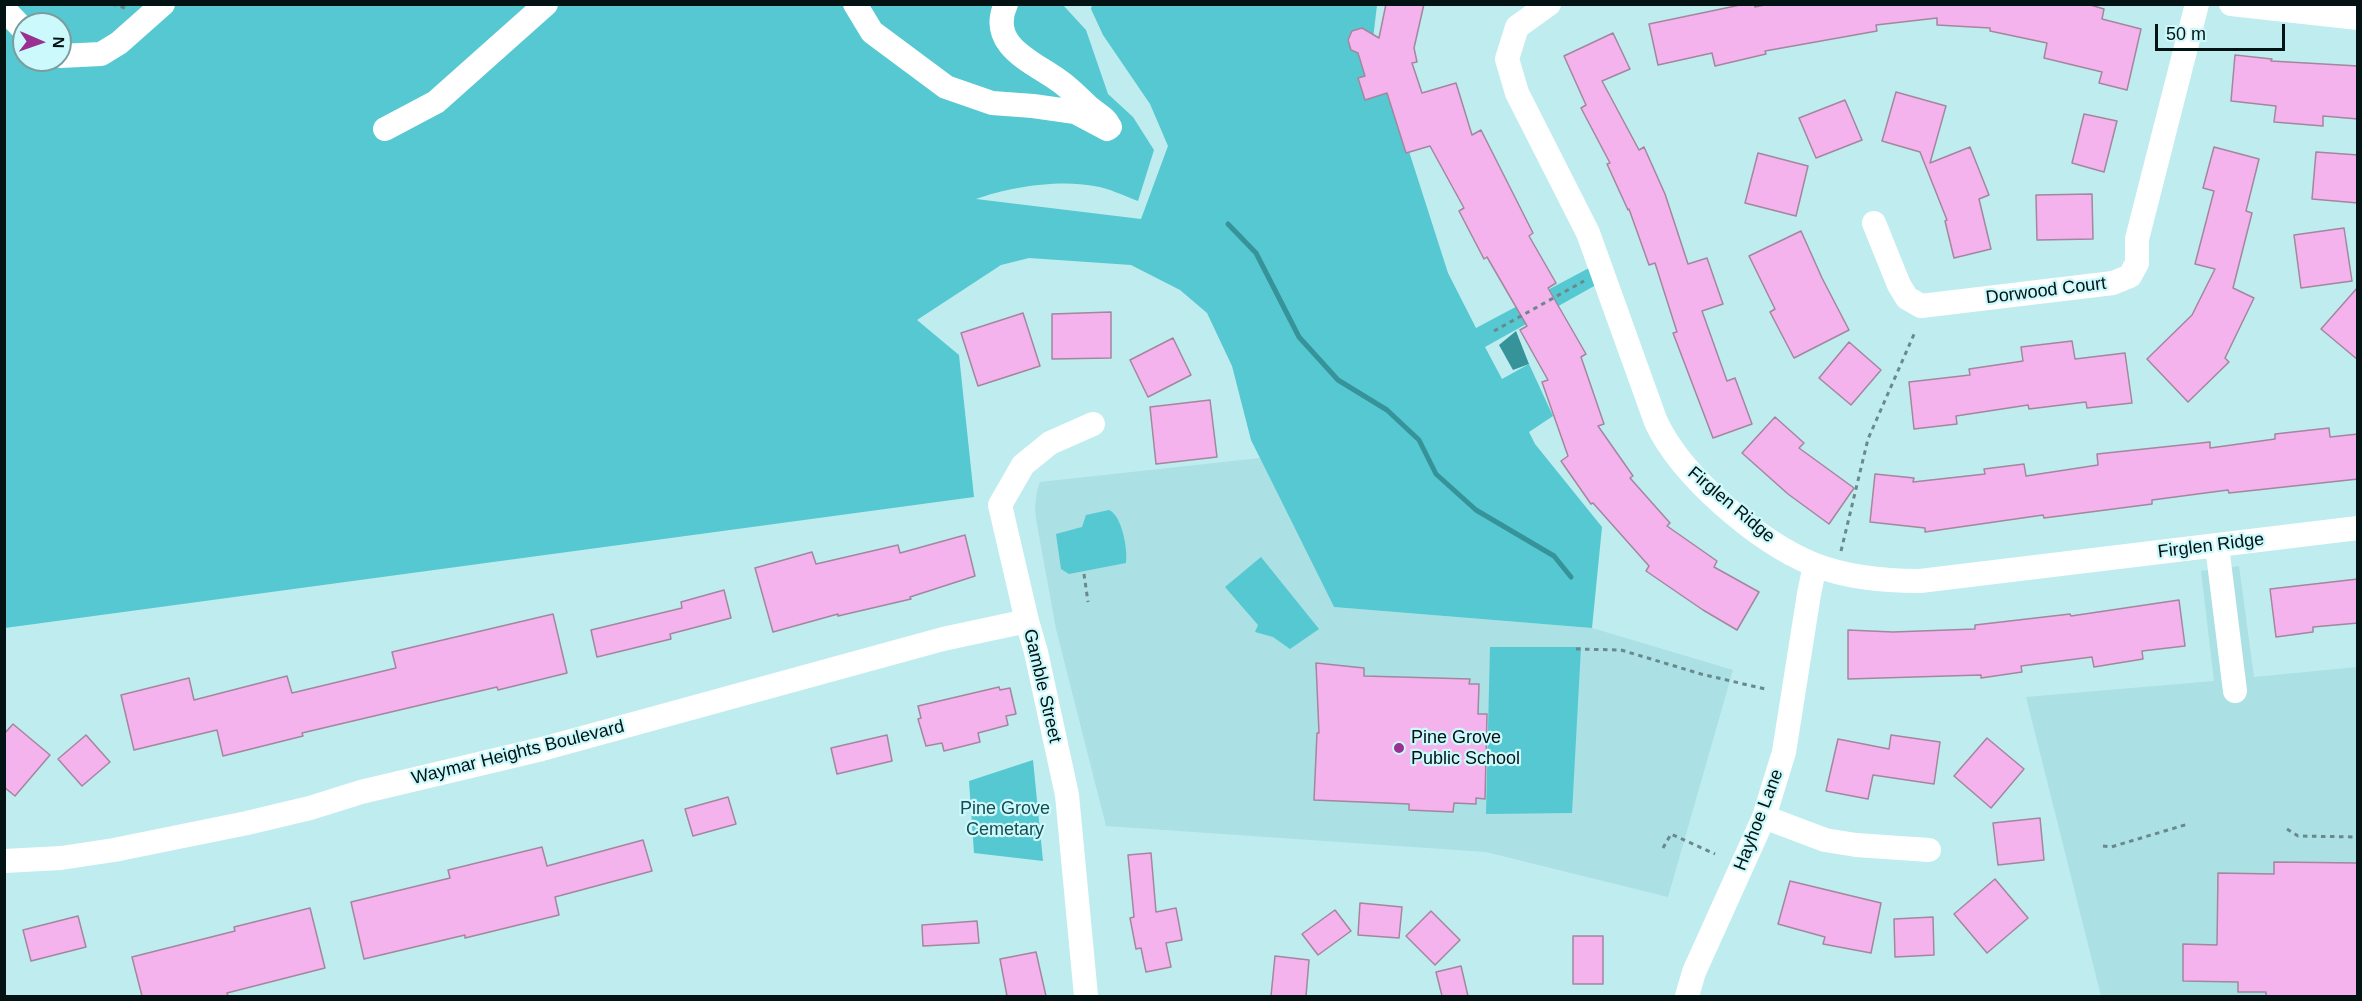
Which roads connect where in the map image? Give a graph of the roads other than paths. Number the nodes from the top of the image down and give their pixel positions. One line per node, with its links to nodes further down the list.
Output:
1 (163, 4): 9 (street)
2 (546, 4): 10 (street)
3 (855, 4): 4 (street)
4 (1006, 4)
5 (1549, 4): 15 (street, Firglen Ridge)
6 (2197, 4): 11 (street, Dorwood Court)
7 (2231, 4): 8 (street)
8 (2358, 18)
9 (72, 55)
10 (385, 129)
11 (1874, 223)
12 (1093, 424): 16 (street, Gamble Street)
13 (2358, 528): 14 (street, Firglen Ridge)
14 (2217, 546): 15 (street, Firglen Ridge); 17 (street)
15 (1815, 565): 18 (street, Hayhoe Lane)
16 (1027, 621): 20 (street, Waymar Heights Boulevard); 21 (street, Gamble Street)
17 (2235, 691)
18 (1764, 817): 19 (street); 22 (street, Hayhoe Lane)
19 (1929, 850)
20 (4, 861)
21 (1086, 996)
22 (1687, 996)

